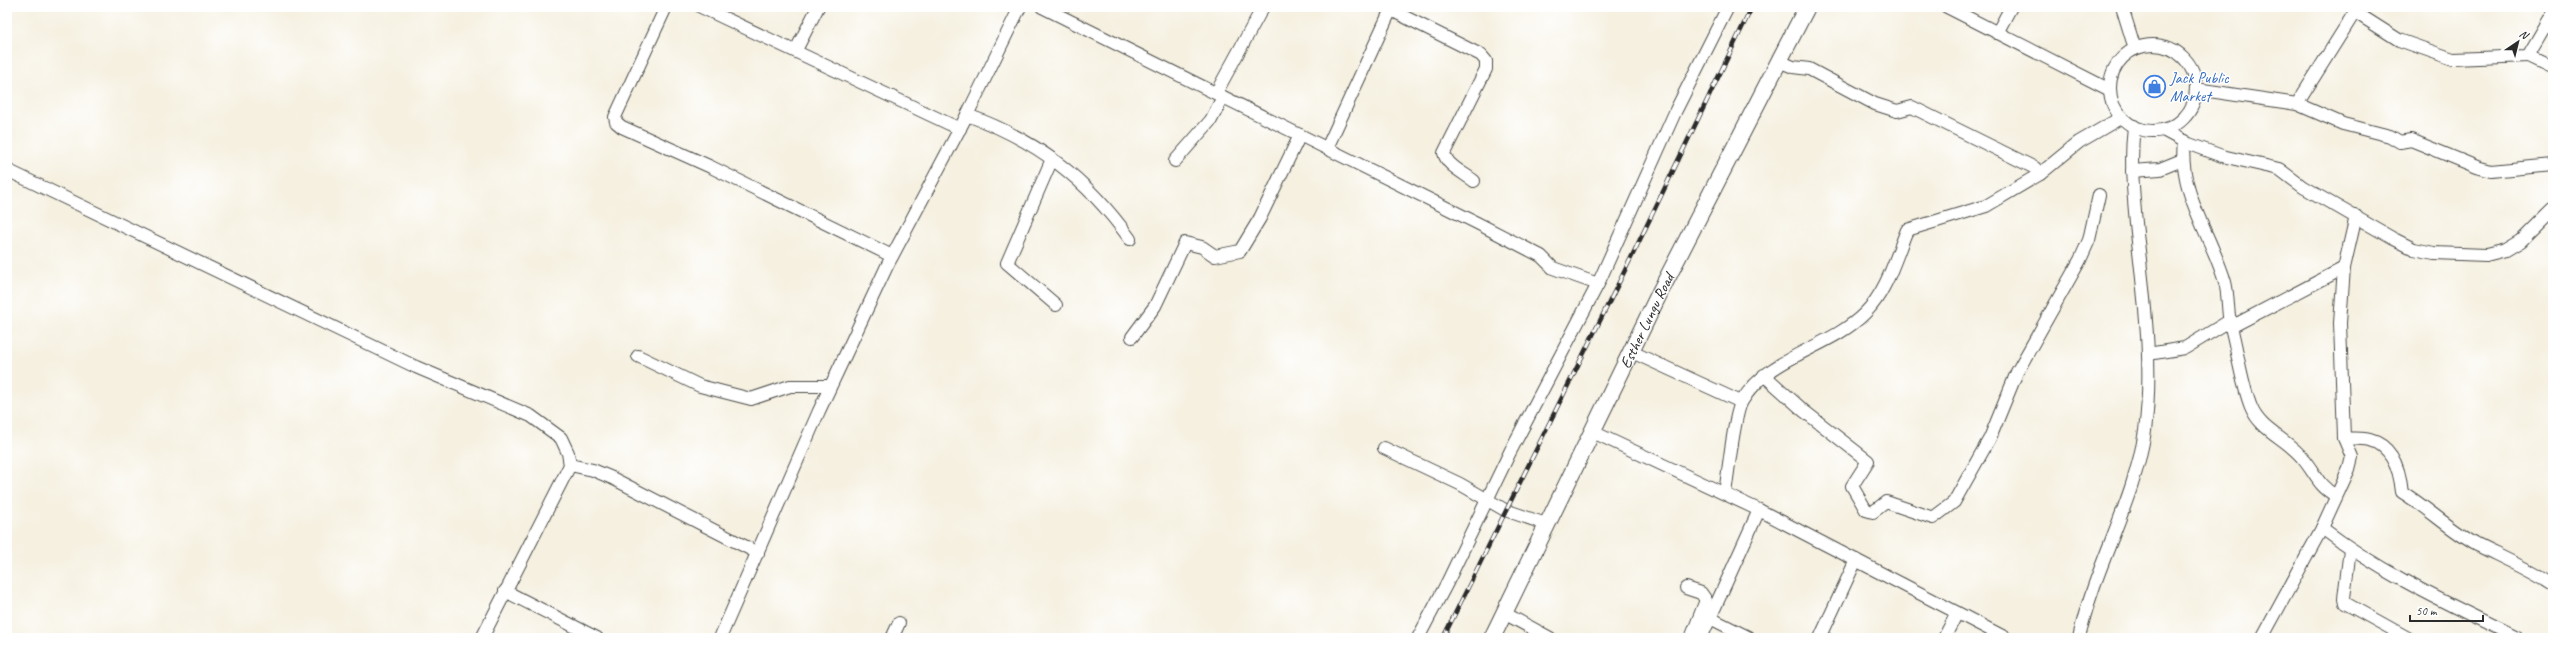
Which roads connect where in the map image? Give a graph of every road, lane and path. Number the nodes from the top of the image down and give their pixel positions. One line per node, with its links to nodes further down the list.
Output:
1 (666, 7): 45 (street)
2 (701, 7): 17 (street)
3 (818, 7): 17 (street)
4 (1020, 7): 25 (street)
5 (1042, 7): 23 (street)
6 (1263, 7): 23 (street)
7 (1728, 7): 47 (street)
8 (1807, 7): 19 (street, Esther Lungu Road)
9 (1947, 7): 15 (street)
10 (2011, 7): 15 (street)
11 (2122, 7): 16 (street)
12 (1389, 8): 32 (street); 40 (street)
13 (2356, 10): 18 (street); 24 (street)
14 (2553, 13): 18 (street)
15 (1997, 33): 22 (street)
16 (2135, 49): 21 (street); 22 (street)
17 (796, 50): 28 (street)
18 (2528, 56): 20 (street)
19 (1779, 61): 39 (street); 51 (street, Esther Lungu Road)
20 (2553, 68)
21 (2196, 89): 24 (street); 29 (street)
22 (2110, 90): 26 (street)
23 (1219, 95): 30 (street); 35 (street)
24 (2297, 104): 36 (street)
25 (967, 115): 28 (street); 33 (street)
26 (2122, 117): 27 (street); 39 (street)
27 (2134, 126): 29 (street); 38 (street)
28 (960, 129): 45 (street)
29 (2163, 130): 31 (street)
30 (1300, 135): 32 (street); 50 (street)
31 (2184, 141): 34 (street); 43 (street)
32 (1326, 148): 47 (street)
33 (1052, 159): 44 (street); 48 (street)
34 (2182, 160): 38 (street); 49 (street)
35 (1175, 161)
36 (2553, 165)
37 (7, 170): 60 (street)
38 (2132, 172): 52 (street)
39 (2040, 174): 54 (street)
40 (1474, 181)
41 (2099, 195): 54 (street)
42 (2553, 209): 43 (street)
43 (2356, 216): 46 (street)
44 (1130, 239)
45 (892, 256): 55 (street)
46 (2344, 268): 49 (street); 58 (street)
47 (1598, 284): 63 (street)
48 (1056, 305)
49 (2231, 324): 52 (street); 62 (street)
50 (1132, 337)
51 (1632, 352): 56 (street); 57 (street, Esther Lungu Road)
52 (2148, 354): 90 (street)
53 (638, 356): 55 (street)
54 (1764, 375): 56 (street)
55 (830, 386): 68 (street)
56 (1741, 402): 61 (street)
57 (1593, 432): 61 (street); 65 (street, Esther Lungu Road)
58 (2344, 438): 62 (street); 70 (street)
59 (1384, 448): 63 (street)
60 (570, 465): 68 (street); 72 (street)
61 (1725, 493): 64 (street)
62 (2335, 496): 66 (street)
63 (1487, 501): 65 (street); 82 (street)
64 (1759, 510): 69 (street); 75 (street)
65 (1546, 524): 74 (street, Esther Lungu Road)
66 (2322, 528): 67 (street); 91 (street)
67 (2350, 549): 92 (street); 93 (street)
68 (758, 553): 80 (street)
69 (1856, 560): 73 (street); 88 (street)
70 (2553, 585)
71 (1686, 588): 85 (street)
72 (505, 591): 78 (street); 79 (street)
73 (1956, 612): 77 (street); 89 (street)
74 (1504, 613): 83 (street, Esther Lungu Road); 84 (street)
75 (1710, 618): 86 (street); 87 (street)
76 (899, 623): 81 (street)
77 (2001, 637)
78 (482, 638)
79 (597, 638)
80 (720, 638)
81 (892, 638)
82 (1418, 638)
83 (1492, 638)
84 (1550, 638)
85 (1691, 638)
86 (1701, 638)
87 (1750, 638)
88 (1820, 638)
89 (1944, 638)
90 (2079, 638)
91 (2262, 638)
92 (2408, 638)
93 (2518, 638)

